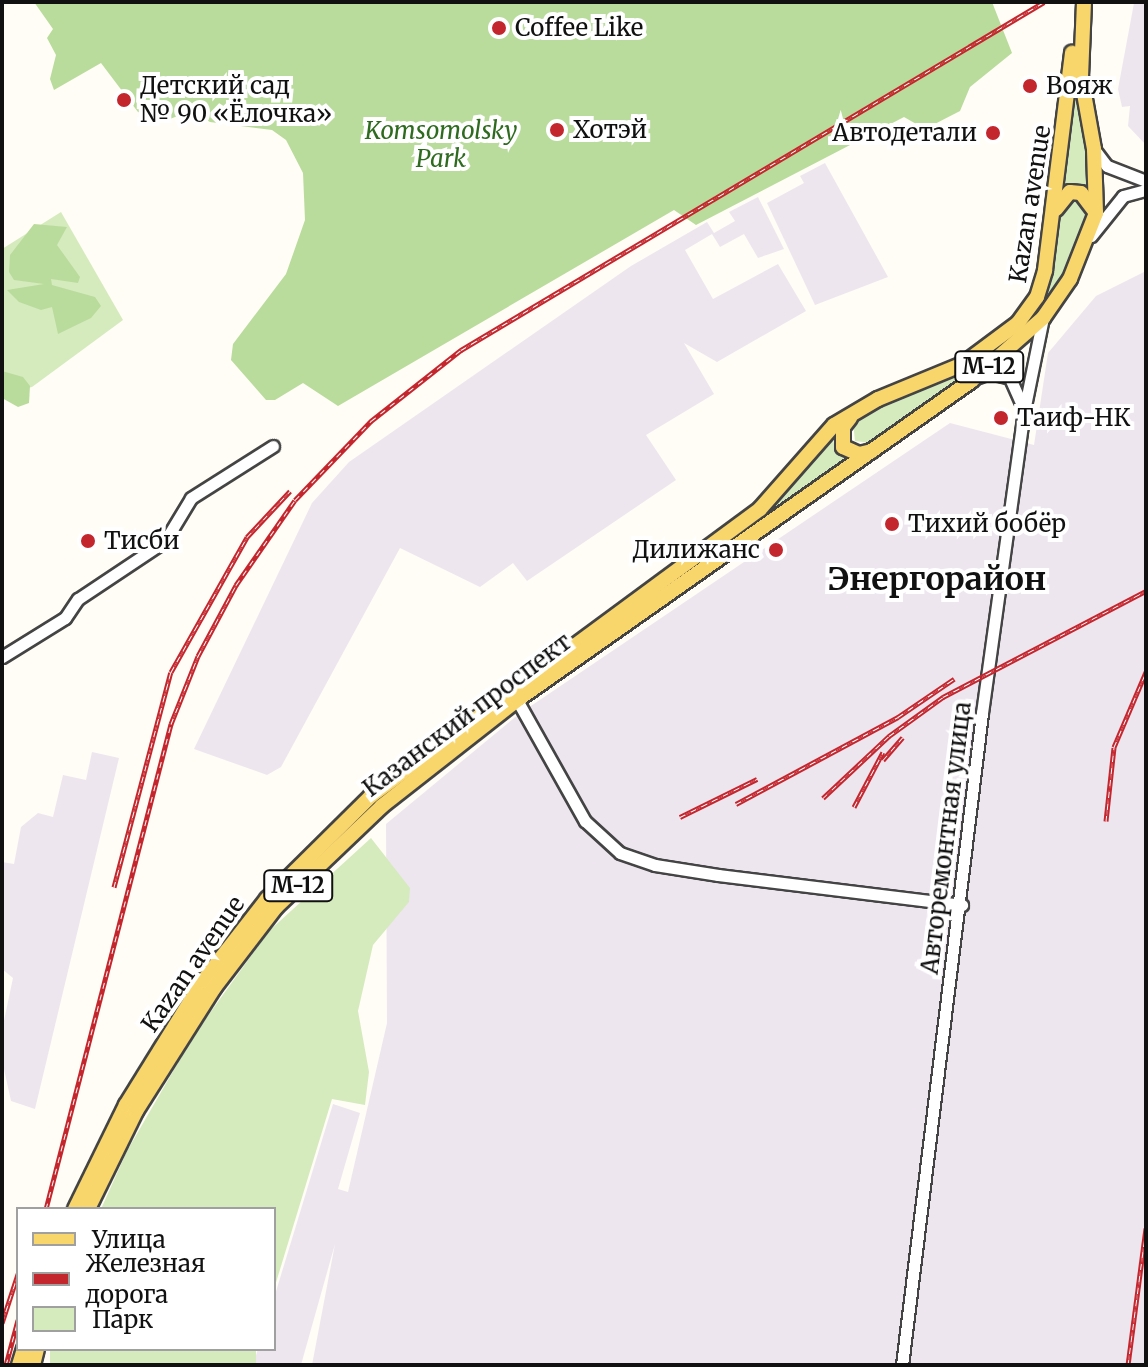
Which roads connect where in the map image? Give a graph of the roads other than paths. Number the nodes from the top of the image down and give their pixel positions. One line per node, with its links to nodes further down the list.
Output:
1 (1076, 2): 6 (main road, Kazan avenue / М-12)
2 (1084, 2): 3 (main road, Kazan avenue / М-12)
3 (1094, 149): 4 (street); 7 (main road, Kazan avenue / М-12)
4 (1146, 181)
5 (1146, 190): 8 (street)
6 (1056, 210): 7 (main road); 12 (main road, Kazan avenue / М-12)
7 (1096, 213): 8 (main road, Kazan avenue / М-12)
8 (1086, 243): 9 (main road, Kazan avenue / М-12)
9 (1043, 318): 10 (main road, Kazan avenue / М-12); 11 (street, Авторемонтная улица)
10 (971, 381): 11 (street); 14 (main road, Kazan avenue / М-12)
11 (1024, 411): 19 (street, Авторемонтная улица)
12 (856, 412): 14 (main road); 17 (main road, Kazan avenue / М-12)
13 (273, 446): 15 (street)
14 (875, 450): 16 (main road, Казанский проспект / М-12)
15 (2, 657)
16 (517, 700): 17 (main road, Казанский проспект / М-12); 19 (street)
17 (429, 757): 18 (main road, Казанский проспект / М-12)
18 (401, 779): 20 (main road, Kazan avenue / М-12); 21 (main road, Казанский проспект / М-12)
19 (962, 905): 22 (street, Авторемонтная улица)
20 (76, 1207)
21 (89, 1207)
22 (902, 1365)

